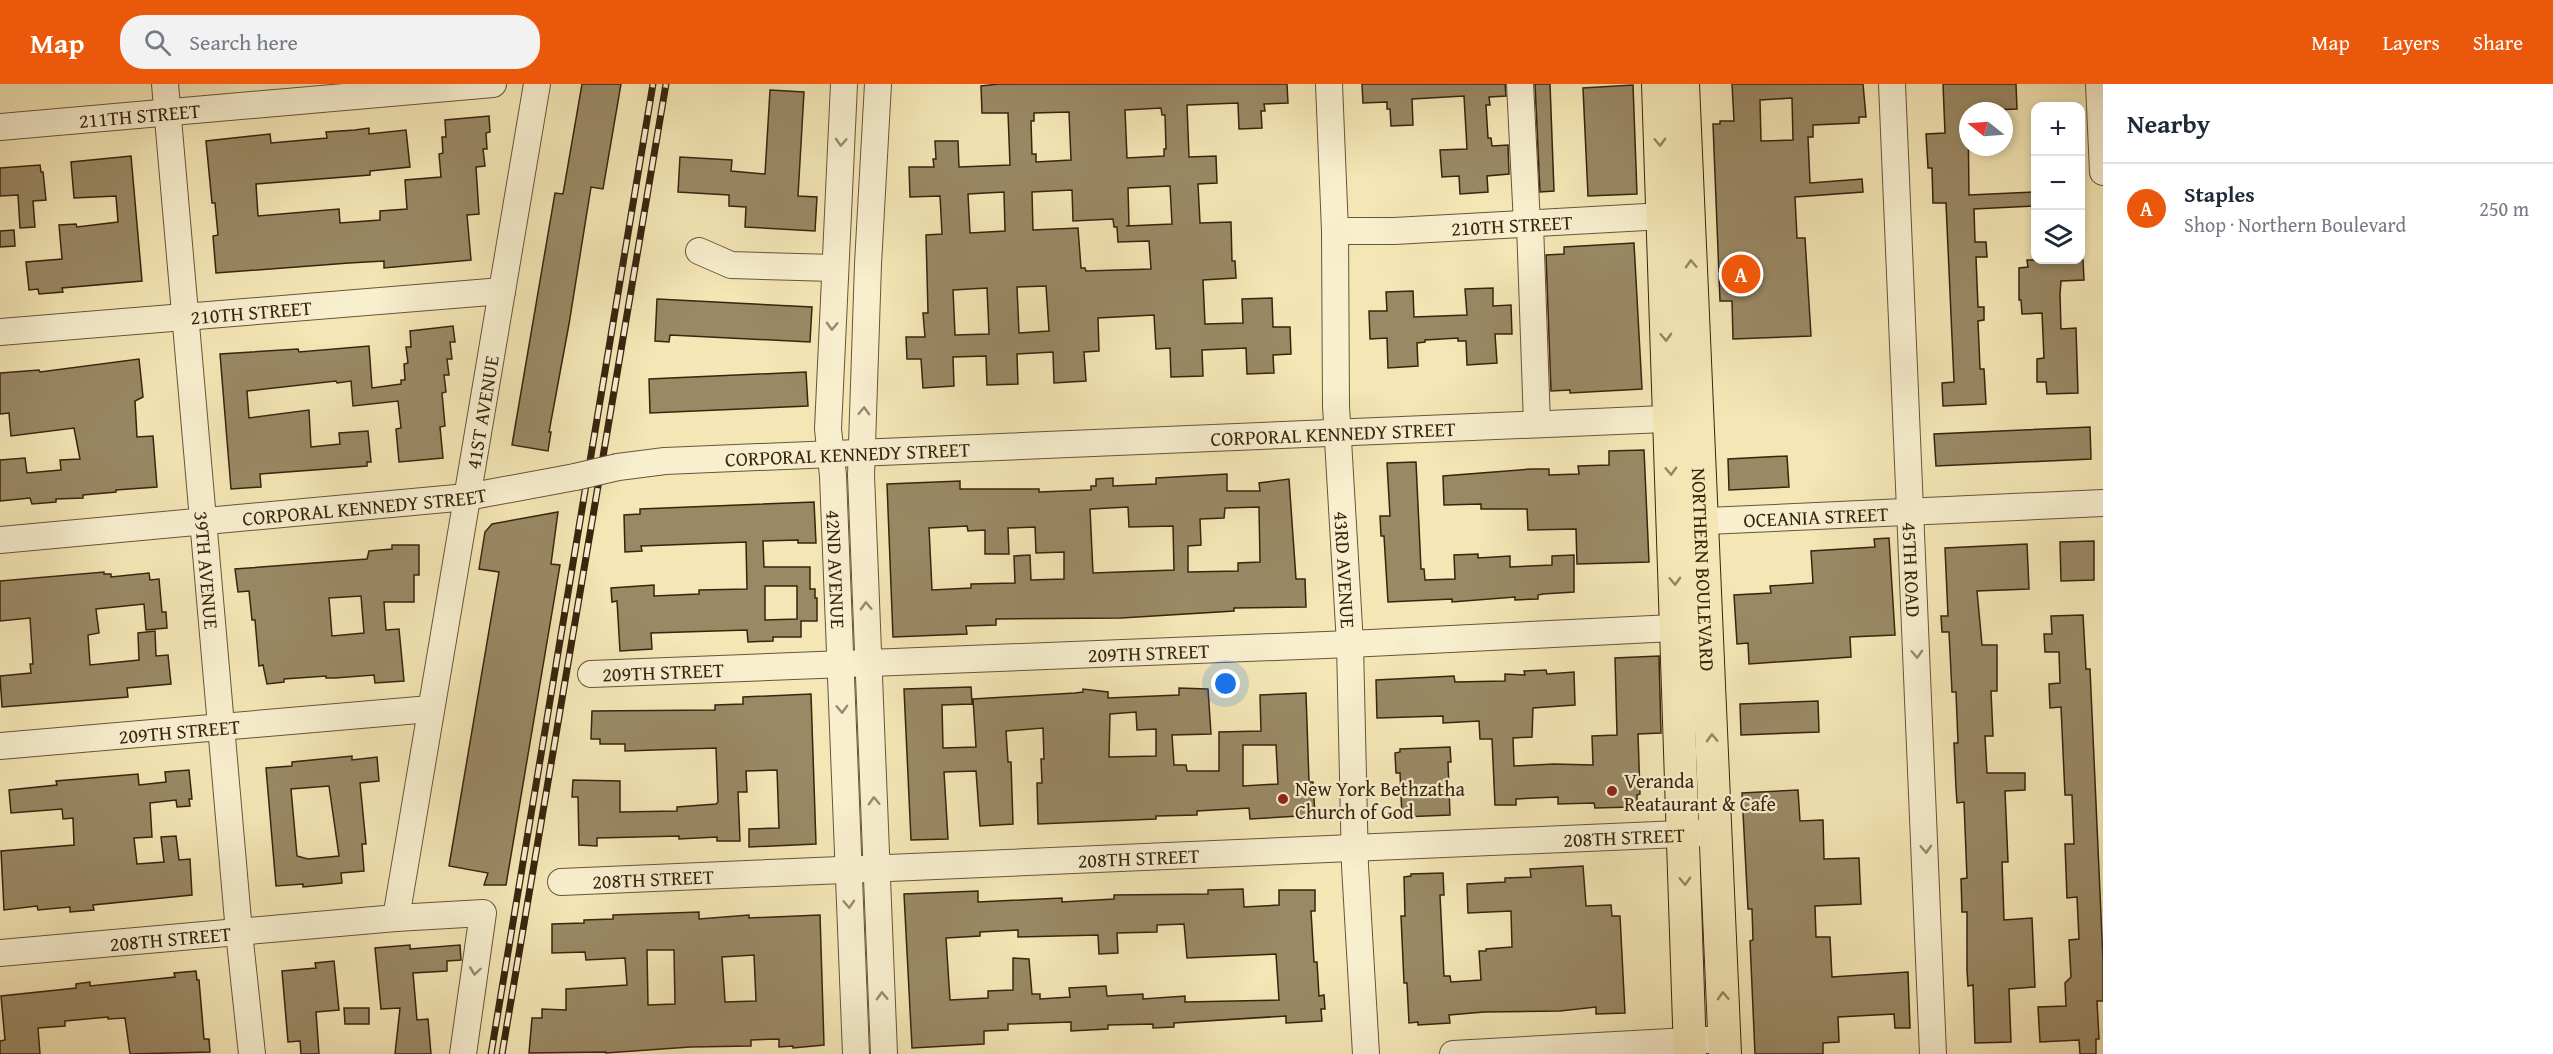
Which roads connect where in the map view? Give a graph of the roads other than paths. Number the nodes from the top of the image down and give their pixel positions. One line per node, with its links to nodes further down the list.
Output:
1 (165, 84): 12 (street, 39TH AVENUE)
2 (493, 84): 12 (street, 211TH STREET)
3 (537, 84): 20 (street, 41ST AVENUE)
4 (844, 84): 19 (street, 42ND AVENUE, one-way to 19)
5 (878, 84): 26 (street, 42ND AVENUE, one-way to 5)
6 (1329, 84): 17 (street, 43RD AVENUE)
7 (1520, 84): 16 (street)
8 (1658, 84): 15 (main road, NORTHERN BOULEVARD, one-way to 15)
9 (1683, 84): 15 (main road, NORTHERN BOULEVARD)
10 (1892, 84): 30 (street, 45TH ROAD)
11 (2099, 84): 14 (street)
12 (168, 112): 13 (street, 211TH STREET); 21 (street, 39TH AVENUE)
13 (0, 127)
14 (2103, 172)
15 (1676, 215): 16 (street, 210TH STREET); 23 (main road, NORTHERN BOULEVARD)
16 (1529, 224): 17 (street, 210TH STREET); 24 (street)
17 (1335, 231): 25 (street, 43RD AVENUE)
18 (699, 251): 19 (street)
19 (834, 268): 27 (street, 42ND AVENUE, one-way to 27)
20 (502, 291): 21 (street, 210TH STREET); 28 (street, 41ST AVENUE)
21 (184, 315): 22 (street, 210TH STREET); 32 (street, 39TH AVENUE)
22 (0, 332)
23 (1684, 418): 24 (street, CORPORAL KENNEDY STREET); 31 (main road, NORTHERN BOULEVARD)
24 (1537, 424): 25 (street, CORPORAL KENNEDY STREET)
25 (1338, 432): 26 (street, CORPORAL KENNEDY STREET); 36 (street, 43RD AVENUE)
26 (861, 453): 27 (street, CORPORAL KENNEDY STREET); 38 (street, 42ND AVENUE, one-way to 26)
27 (830, 454): 28 (street, CORPORAL KENNEDY STREET, bridge); 37 (street, 42ND AVENUE)
28 (467, 497): 32 (street, CORPORAL KENNEDY STREET); 40 (street, 41ST AVENUE)
29 (2103, 503): 30 (street, OCEANIA STREET)
30 (1911, 512): 31 (street, OCEANIA STREET); 60 (street, 45TH ROAD, one-way to 60)
31 (1688, 522): 34 (main road, NORTHERN BOULEVARD); 35 (main road, NORTHERN BOULEVARD, one-way to 35)
32 (204, 523): 33 (street, CORPORAL KENNEDY STREET); 41 (street, 39TH AVENUE)
33 (0, 540)
34 (1707, 626): 35 (street, 209TH STREET); 43 (main road, NORTHERN BOULEVARD, one-way to 34)
35 (1676, 628): 36 (street, 209TH STREET); 44 (main road, NORTHERN BOULEVARD)
36 (1350, 644): 38 (street, 209TH STREET); 45 (street, 43RD AVENUE)
37 (840, 664): 38 (street, 209TH STREET); 39 (street, 209TH STREET); 47 (street, 42ND AVENUE, one-way to 47)
38 (869, 664): 46 (street, 42ND AVENUE, one-way to 38)
39 (591, 674)
40 (430, 710): 41 (street, 209TH STREET); 49 (street, 41ST AVENUE)
41 (221, 727): 42 (street, 209TH STREET); 50 (street, 39TH AVENUE)
42 (0, 746)
43 (1716, 832): 44 (street, 208TH STREET); 52 (main road, NORTHERN BOULEVARD, one-way to 43)
44 (1683, 834): 45 (street, 208TH STREET); 53 (main road, NORTHERN BOULEVARD, one-way to 53)
45 (1355, 849): 46 (street, 208TH STREET); 58 (street, 43RD AVENUE)
46 (877, 868): 47 (street, 208TH STREET); 57 (street, 42ND AVENUE, one-way to 46)
47 (849, 869): 48 (street, 208TH STREET); 56 (street, 42ND AVENUE, one-way to 56)
48 (561, 882)
49 (396, 918): 50 (street, 208TH STREET); 55 (street, 208TH STREET, one-way to 55)
50 (239, 932): 51 (street, 208TH STREET); 54 (street, 39TH AVENUE)
51 (0, 952)
52 (1725, 1047): 53 (street)
53 (1690, 1048): 59 (street)
54 (252, 1054)
55 (464, 1054)
56 (856, 1054)
57 (884, 1054)
58 (1366, 1054)
59 (1453, 1054)
60 (1933, 1054)

